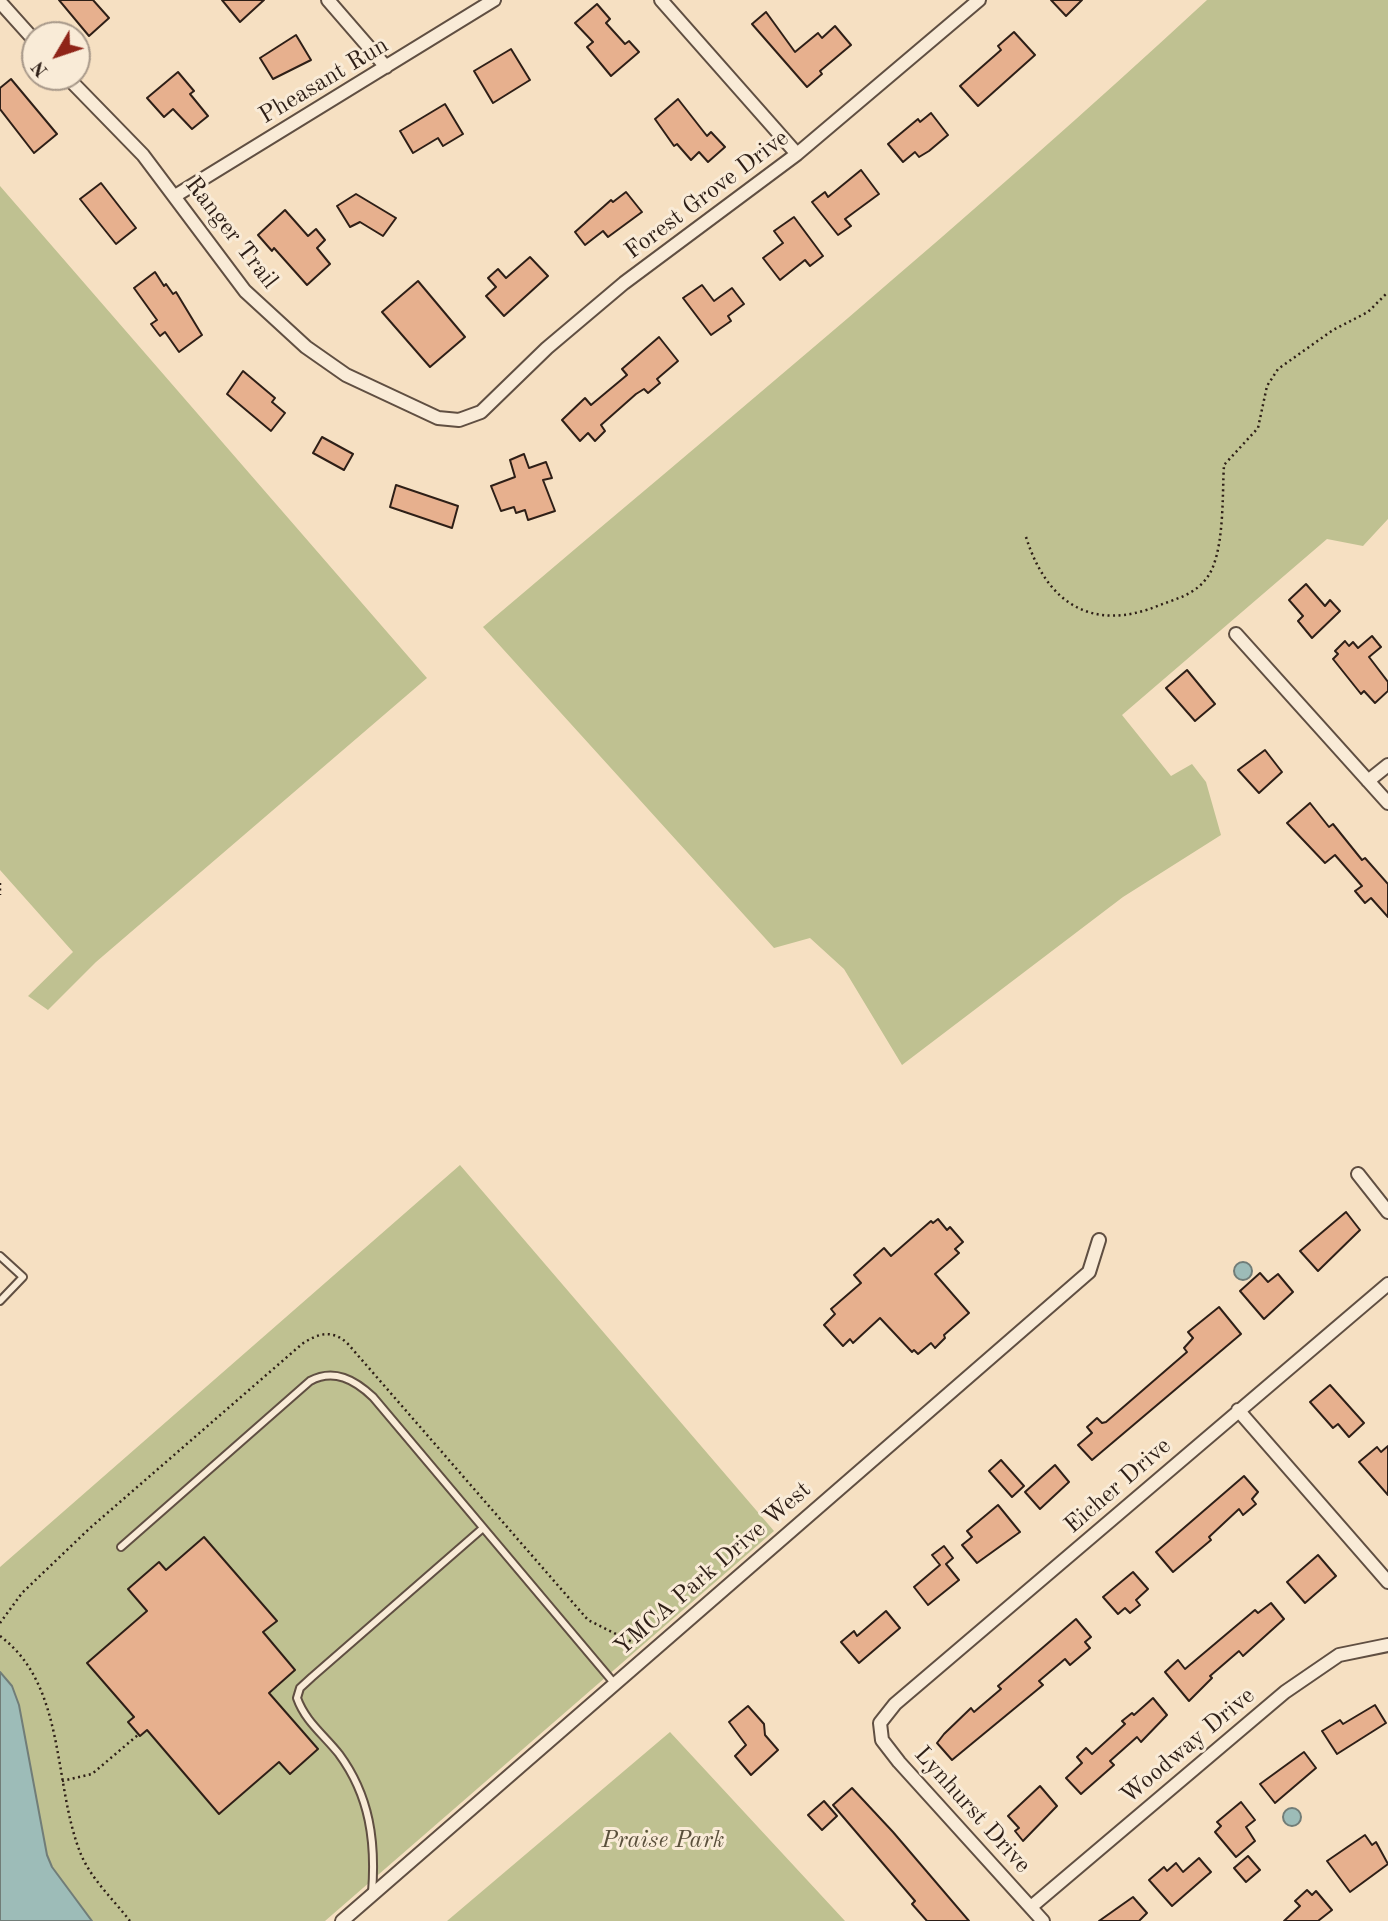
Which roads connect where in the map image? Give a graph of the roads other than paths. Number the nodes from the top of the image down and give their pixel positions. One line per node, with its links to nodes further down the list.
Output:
1 (328, 0): 7 (street)
2 (494, 0): 7 (street, Pheasant Run)
3 (661, 0): 9 (street)
4 (979, 0): 9 (street, Forest Grove Drive)
5 (0, 2): 6 (street)
6 (21, 25)
7 (386, 67): 10 (street, Pheasant Run)
8 (81, 91): 10 (street, Ranger Trail)
9 (797, 153): 11 (street, Forest Grove Drive)
10 (175, 196): 11 (street, Ranger Trail)
11 (459, 420)
12 (1236, 634): 14 (street)
13 (1388, 765): 14 (street)
14 (1368, 781): 15 (street)
15 (1388, 803)
16 (1358, 1174): 17 (street)
17 (1388, 1212)
18 (1099, 1240): 27 (street, YMCA Park Drive West)
19 (0, 1256): 21 (lane)
20 (1388, 1284): 22 (street, Eicher Drive)
21 (0, 1301)
22 (1238, 1410): 25 (street); 28 (street, Eicher Drive)
23 (483, 1528): 24 (lane); 27 (lane); 29 (lane)
24 (121, 1547)
25 (1388, 1582)
26 (1388, 1645): 30 (street, Woodway Drive)
27 (614, 1683): 29 (street, YMCA Park Drive West)
28 (880, 1723): 30 (street, Lynhurst Drive)
29 (372, 1895): 31 (street, YMCA Park Drive West)
30 (1031, 1908): 32 (street, Lynhurst Drive)
31 (341, 1921)
32 (1043, 1921)

